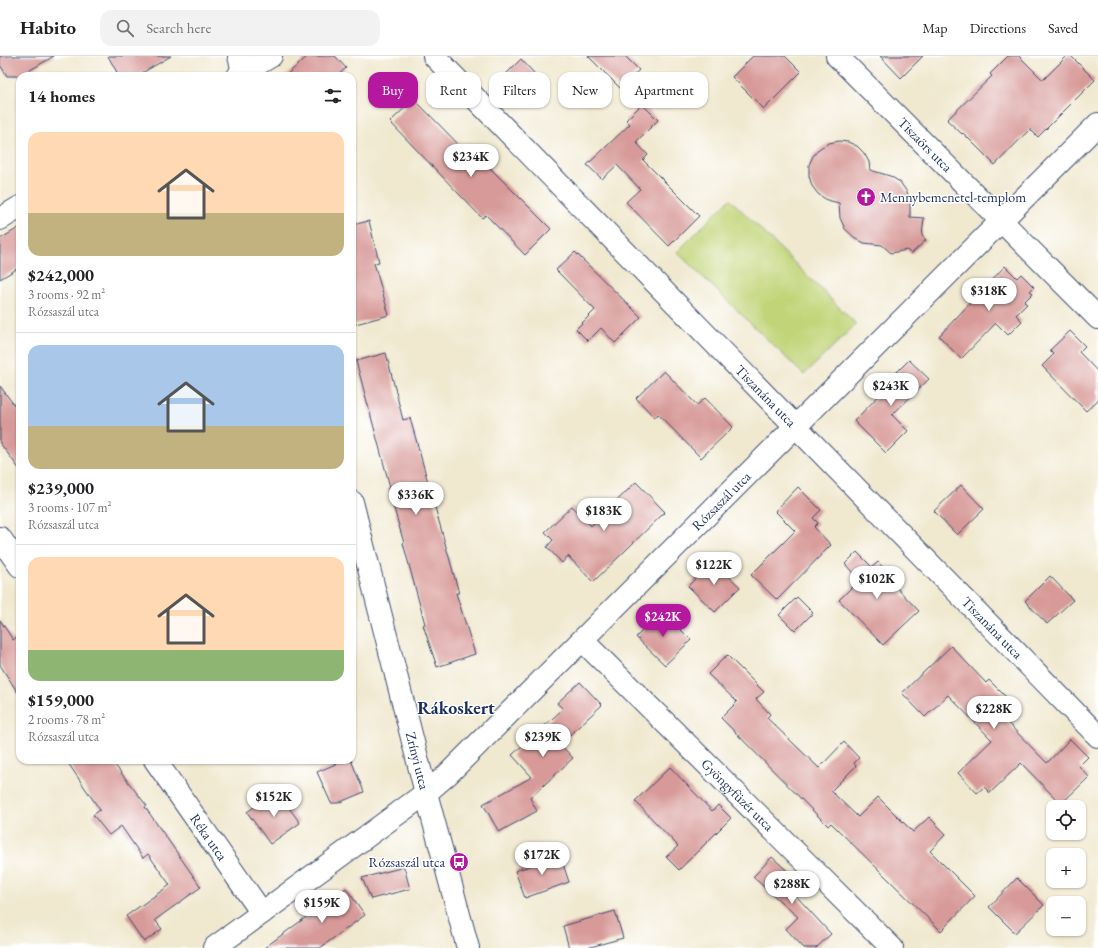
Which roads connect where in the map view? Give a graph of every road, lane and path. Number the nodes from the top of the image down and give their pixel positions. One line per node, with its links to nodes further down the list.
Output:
1 (271, 56): 4 (street)
2 (434, 56): 10 (street, Tiszanána utca)
3 (838, 56): 8 (street, Tiszaörs utca)
4 (241, 70)
5 (1098, 124): 8 (street, Rózsaszál utca)
6 (16, 209): 7 (street)
7 (0, 219)
8 (1001, 221): 9 (street, Tiszaörs utca); 10 (street, Rózsaszál utca)
9 (1098, 318)
10 (796, 426): 14 (street, Rózsaszál utca); 15 (street, Tiszanána utca)
11 (356, 518): 17 (street, Zrínyi utca)
12 (0, 538): 13 (street)
13 (16, 560)
14 (583, 641): 17 (street, Rózsaszál utca); 21 (street, Gyöngyfüzér utca)
15 (1098, 736)
16 (159, 764): 18 (street, Réka utca)
17 (426, 793): 18 (street, Rózsaszál utca); 20 (street, Zrínyi utca)
18 (262, 913): 19 (street, Rózsaszál utca)
19 (214, 948)
20 (468, 948)
21 (892, 948)

